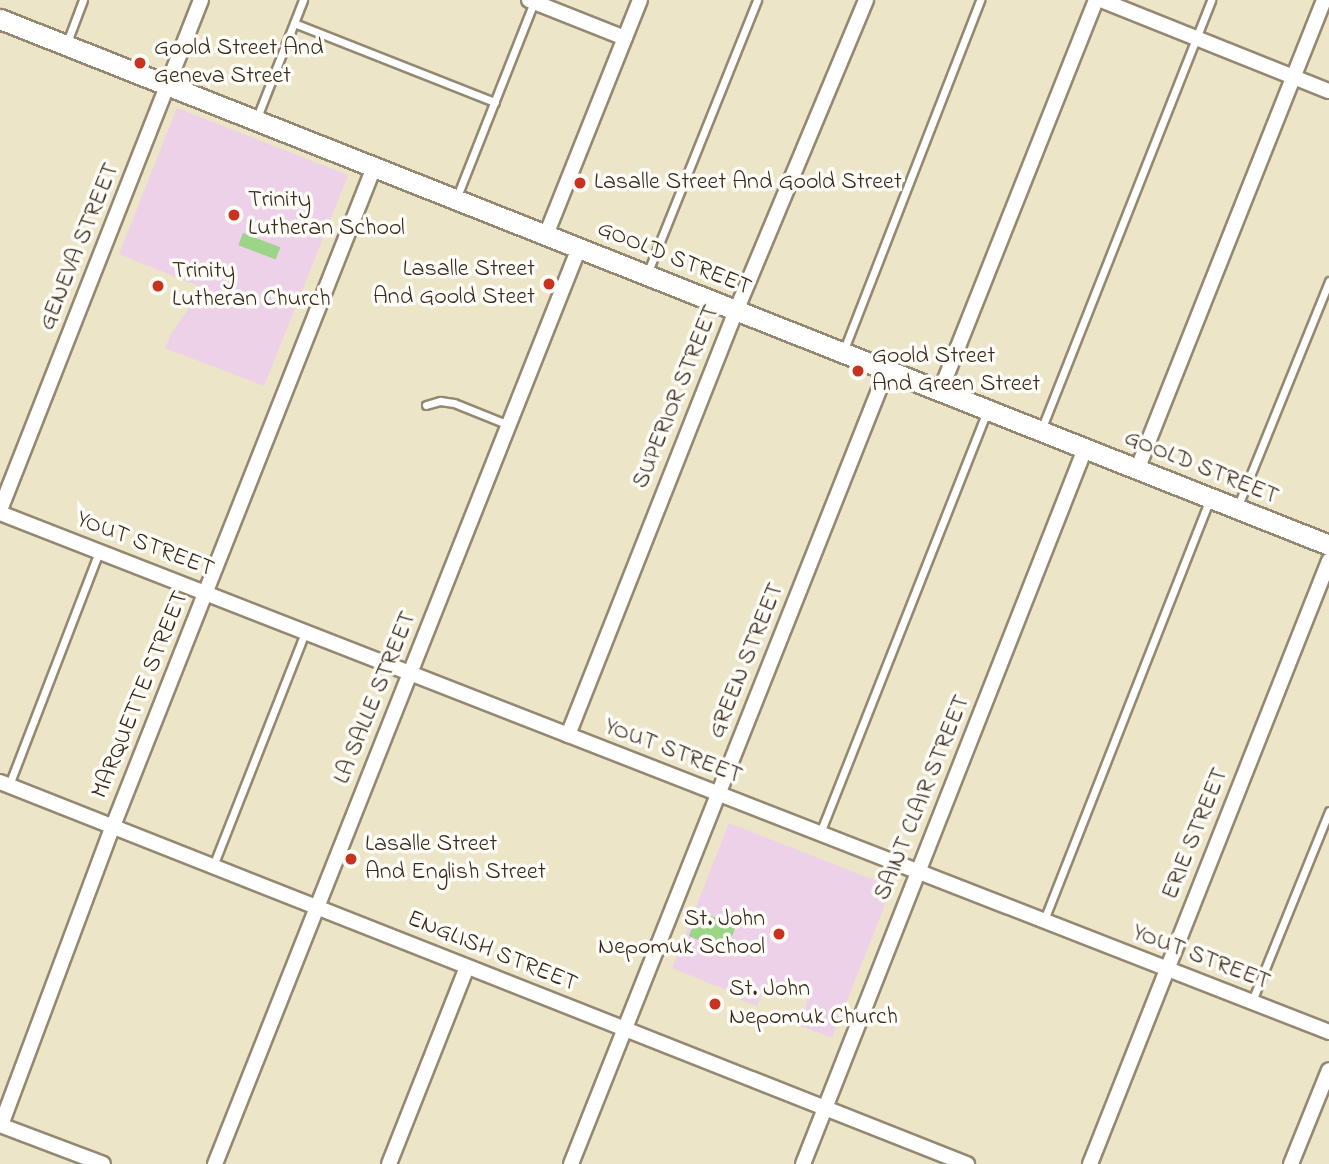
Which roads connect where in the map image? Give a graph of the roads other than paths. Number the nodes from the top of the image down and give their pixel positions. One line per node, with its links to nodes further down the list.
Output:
1 (83, 0): 16 (lane)
2 (201, 0): 18 (street, GENEVA STREET)
3 (303, 0): 13 (lane)
4 (640, 0): 14 (street)
5 (757, 0): 26 (lane)
6 (866, 0): 28 (street, SUPERIOR STREET)
7 (981, 0): 29 (lane)
8 (1098, 0): 15 (street); 31 (street)
9 (1211, 0): 15 (lane)
10 (1324, 0): 17 (street)
11 (533, 1): 14 (street); 20 (lane)
12 (0, 19): 16 (street, GOOLD STREET)
13 (294, 23): 20 (lane); 21 (lane)
14 (625, 38): 24 (street)
15 (1196, 38): 17 (street); 35 (lane)
16 (65, 45): 18 (street, GOOLD STREET)
17 (1293, 77): 19 (street); 37 (street)
18 (167, 85): 21 (street, GOOLD STREET); 40 (street, GENEVA STREET)
19 (1329, 91)
20 (495, 102): 23 (lane)
21 (256, 120): 22 (street, GOOLD STREET)
22 (374, 167): 23 (street, GOOLD STREET); 44 (street, MARQUETTE STREET)
23 (455, 200): 24 (street, GOOLD STREET)
24 (546, 235): 25 (street, GOOLD STREET)
25 (579, 248): 26 (street, GOOLD STREET); 34 (street, LA SALLE STREET)
26 (646, 275): 28 (street, GOOLD STREET)
27 (1329, 281): 39 (lane)
28 (736, 311): 29 (street, GOOLD STREET); 47 (street, SUPERIOR STREET)
29 (843, 353): 30 (street, GOOLD STREET)
30 (887, 370): 31 (street, GOOLD STREET); 49 (street, GREEN STREET)
31 (940, 391): 33 (street, GOOLD STREET)
32 (426, 405): 34 (lane)
33 (987, 410): 35 (street, GOOLD STREET); 52 (lane)
34 (509, 425): 46 (street, LA SALLE STREET)
35 (1041, 431): 36 (street, GOOLD STREET)
36 (1085, 449): 37 (street, GOOLD STREET); 54 (street, SAINT CLAIR STREET)
37 (1137, 470): 38 (street, GOOLD STREET)
38 (1210, 498): 39 (street, GOOLD STREET); 56 (lane)
39 (1237, 509): 41 (street, GOOLD STREET)
40 (0, 512): 42 (street, YOUT STREET)
41 (1329, 545)
42 (99, 552): 44 (street, YOUT STREET); 48 (lane)
43 (1329, 561): 58 (street, ERIE STREET)
44 (206, 593): 45 (street, YOUT STREET); 51 (street, MARQUETTE STREET)
45 (305, 633): 46 (street, YOUT STREET); 53 (lane)
46 (410, 674): 47 (street, YOUT STREET); 55 (street, LA SALLE STREET)
47 (568, 735): 49 (street, YOUT STREET)
48 (5, 783): 51 (street, ENGLISH STREET)
49 (719, 794): 52 (street, YOUT STREET); 60 (street, GREEN STREET)
50 (1329, 811): 59 (lane)
51 (113, 826): 53 (street, ENGLISH STREET); 64 (street, MARQUETTE STREET)
52 (819, 833): 54 (street, YOUT STREET)
53 (214, 866): 55 (street, ENGLISH STREET)
54 (918, 872): 56 (street, YOUT STREET); 63 (street, SAINT CLAIR STREET)
55 (317, 907): 57 (street, ENGLISH STREET); 66 (street, LA SALLE STREET)
56 (1044, 921): 58 (street, YOUT STREET)
57 (467, 967): 60 (street, ENGLISH STREET); 67 (street)
58 (1167, 969): 59 (street, YOUT STREET); 71 (street, ERIE STREET)
59 (1252, 1002): 61 (street, YOUT STREET)
60 (626, 1029): 63 (street, ENGLISH STREET); 68 (street, GREEN STREET)
61 (1329, 1032)
62 (1329, 1070): 72 (street)
63 (825, 1108): 69 (street, SAINT CLAIR STREET); 70 (street, ENGLISH STREET)
64 (0, 1125): 65 (street)
65 (103, 1164)
66 (215, 1164)
67 (389, 1164)
68 (572, 1164)
69 (803, 1164)
70 (967, 1164)
71 (1090, 1164)
72 (1291, 1164)

